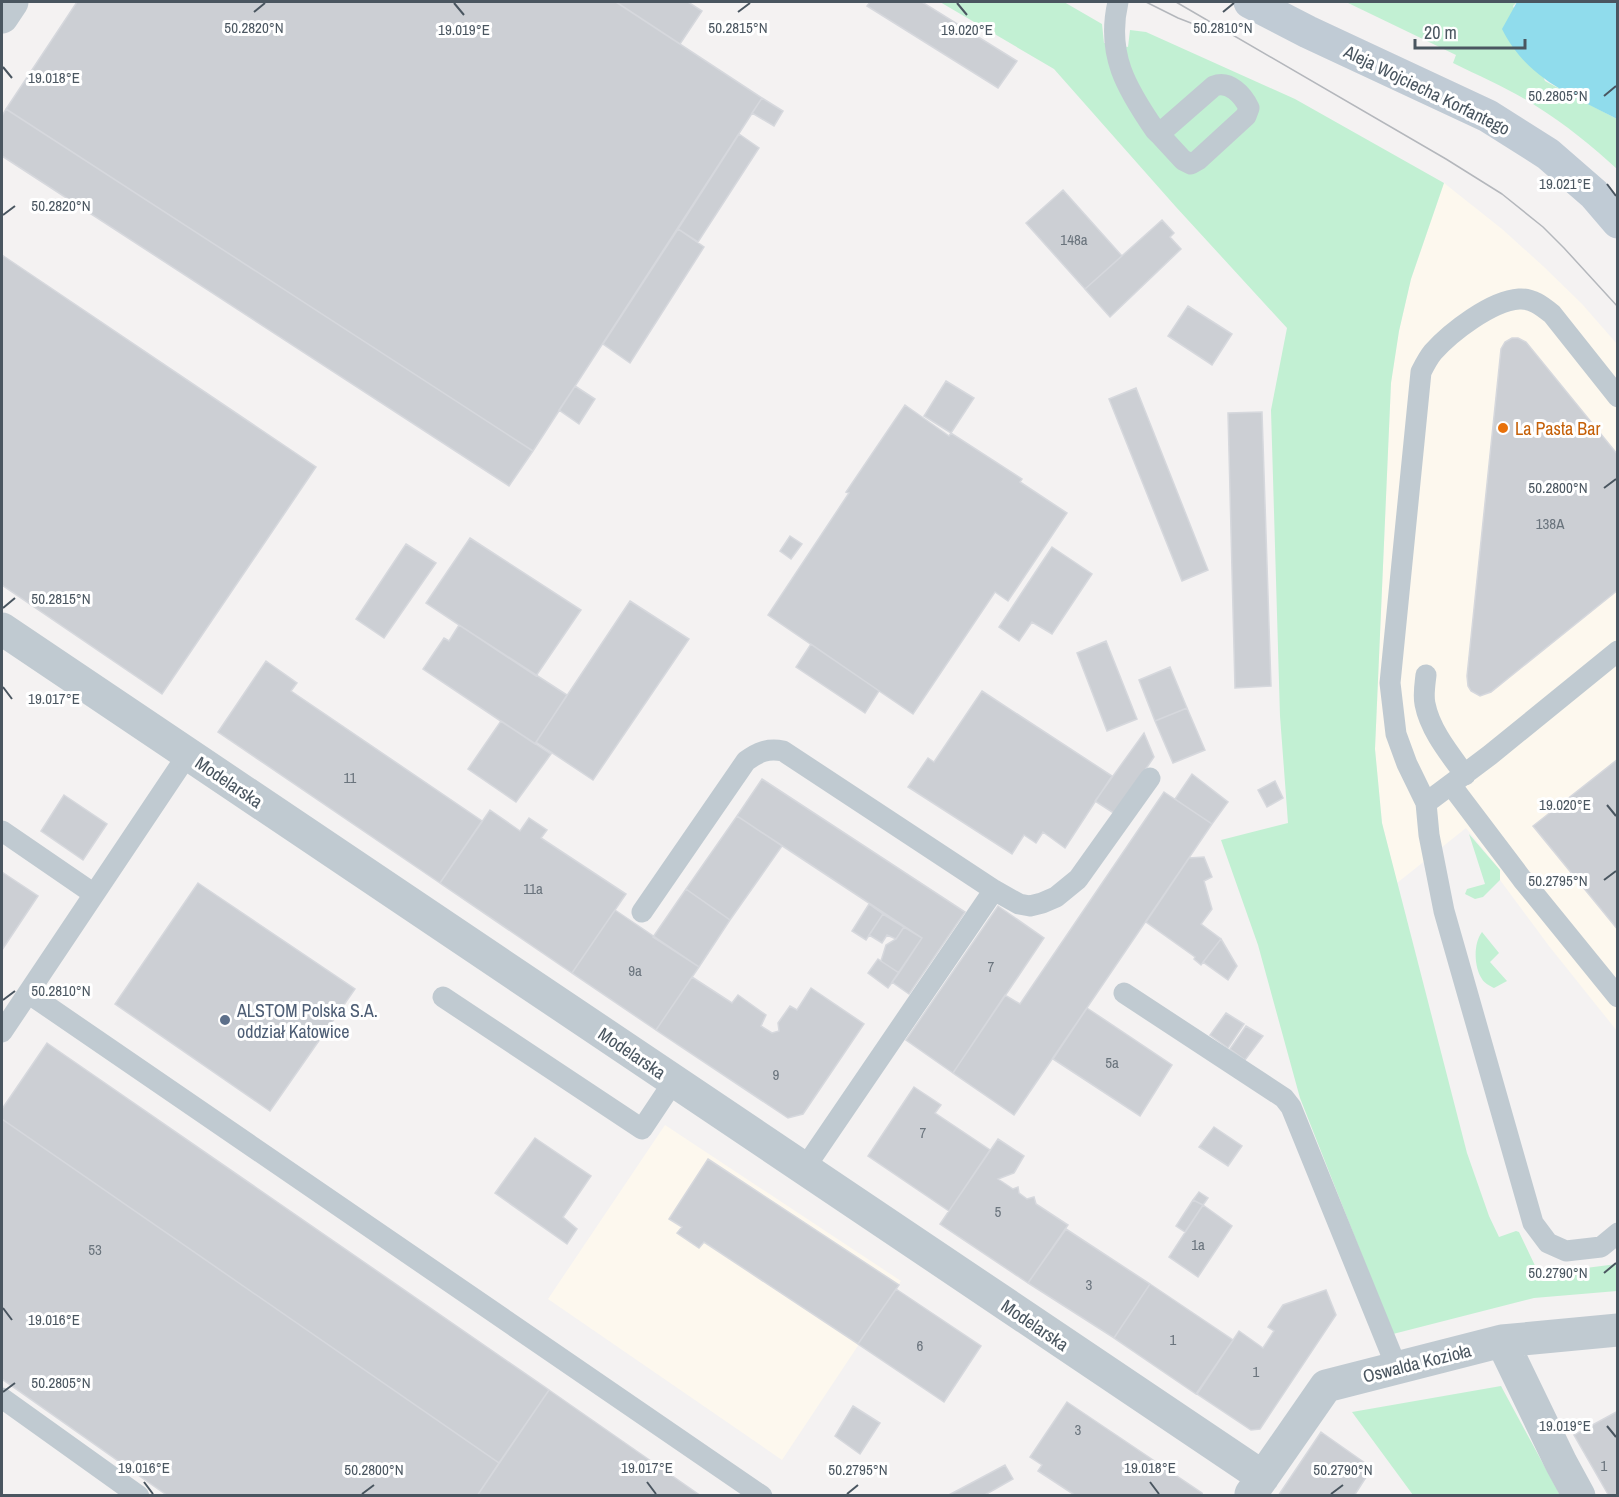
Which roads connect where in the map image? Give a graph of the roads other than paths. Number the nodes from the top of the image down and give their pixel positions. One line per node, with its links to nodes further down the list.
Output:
1 (12, 2): 4 (street)
2 (1118, 2): 5 (lane)
3 (1250, 2): 6 (main road, Aleja Wojciecha Korfantego)
4 (2, 17)
5 (1158, 134)
6 (1617, 222)
7 (1617, 397): 14 (lane)
8 (2, 629): 11 (street, Modelarska)
9 (1617, 651): 13 (lane)
10 (1426, 675): 13 (lane)
11 (188, 754): 17 (lane); 24 (street, Modelarska)
12 (1150, 778): 16 (lane)
13 (1458, 780): 14 (lane); 22 (lane)
14 (1426, 803): 26 (lane)
15 (2, 831): 17 (lane)
16 (994, 890): 18 (lane); 25 (lane)
17 (94, 894): 19 (lane)
18 (642, 912)
19 (28, 993): 23 (lane); 33 (lane)
20 (1124, 993): 29 (lane)
21 (443, 997): 24 (lane)
22 (1617, 997)
23 (2, 1032)
24 (674, 1081): 25 (street, Modelarska)
25 (804, 1169): 31 (street, Modelarska)
26 (1617, 1233)
27 (1617, 1330): 28 (street, Oswalda Kozioła)
28 (1502, 1341): 29 (street, Oswalda Kozioła); 34 (street)
29 (1397, 1368): 31 (street, Oswalda Kozioła)
30 (2, 1398): 32 (lane)
31 (1257, 1486)
32 (139, 1496)
33 (762, 1496)
34 (1579, 1496)

